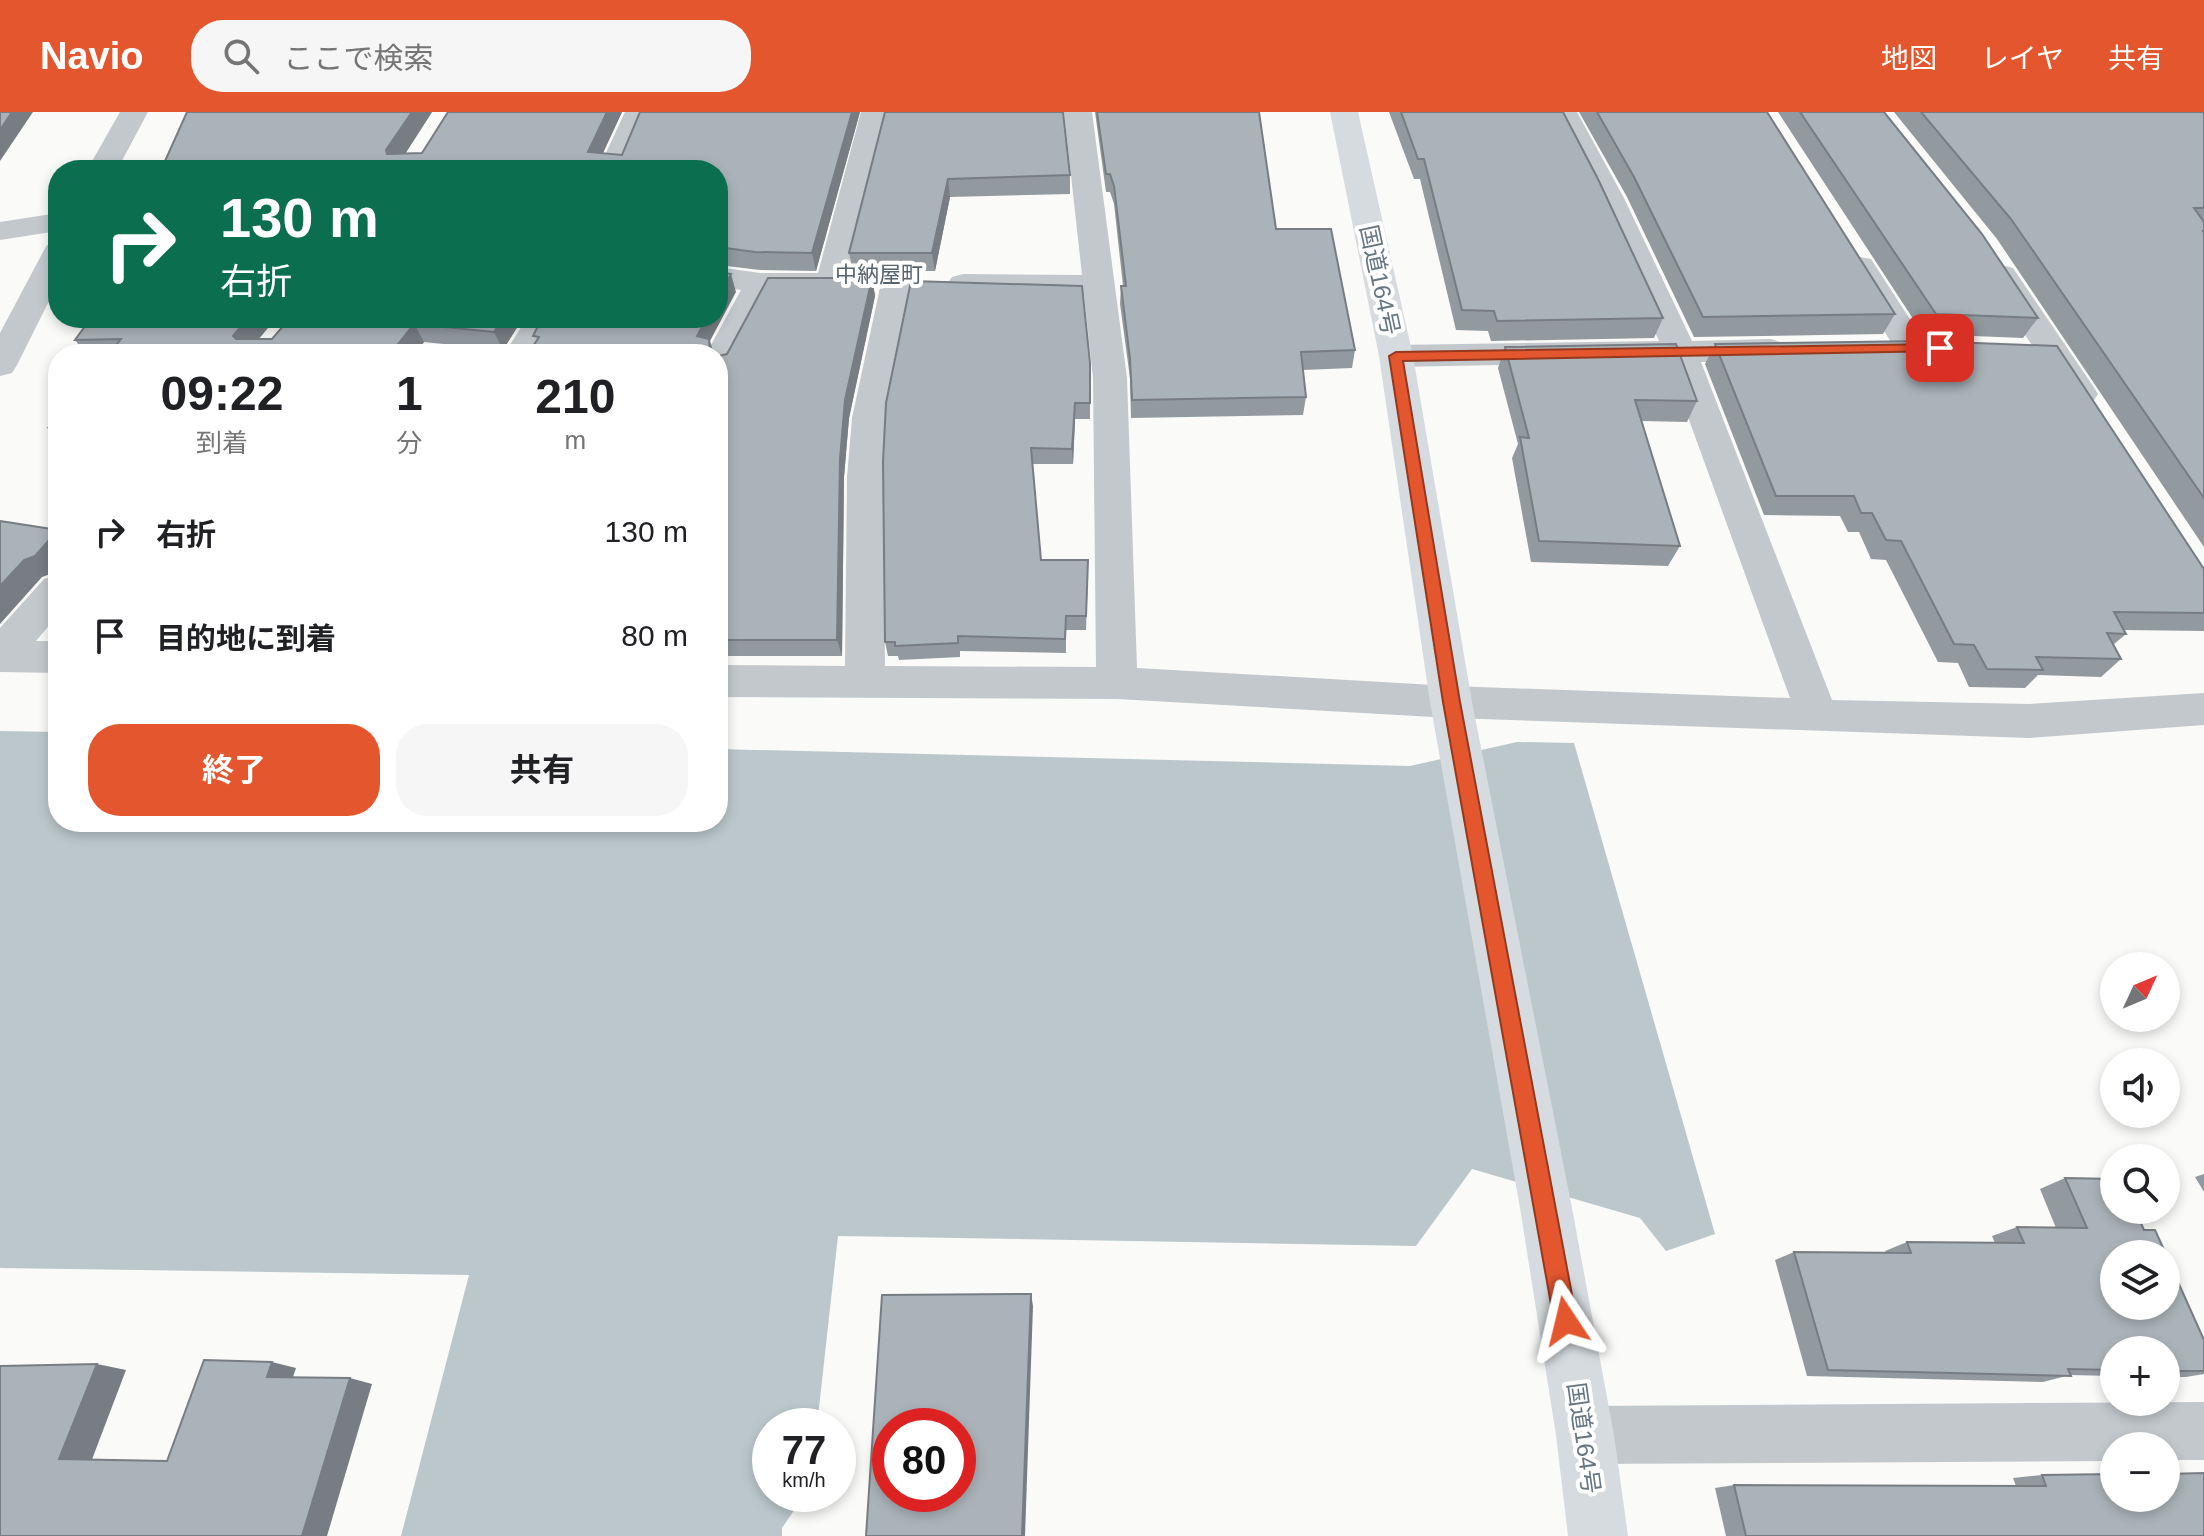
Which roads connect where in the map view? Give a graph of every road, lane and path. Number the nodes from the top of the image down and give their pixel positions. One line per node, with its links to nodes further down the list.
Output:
1 (134, 112): 7 (street)
2 (639, 112): 8 (street)
3 (875, 112): 16 (street)
4 (1078, 112): 17 (street)
5 (1344, 112): 22 (highway, 国道164号)
6 (1563, 112): 21 (street)
7 (108, 160)
8 (617, 160)
9 (48, 224): 10 (street)
10 (0, 231)
11 (1845, 243): 19 (street)
12 (1984, 248): 24 (street)
13 (48, 271): 23 (street)
14 (728, 278): 15 (street)
15 (760, 283): 16 (street); 18 (street)
16 (864, 283): 17 (street); 29 (street)
17 (1097, 285): 30 (street)
18 (728, 344)
19 (1912, 348)
20 (1804, 349): 21 (street)
21 (1681, 352): 22 (street); 32 (street)
22 (1396, 356): 33 (highway, 国道164号)
23 (0, 365)
24 (2095, 416)
25 (48, 600): 26 (street)
26 (0, 655): 27 (street)
27 (48, 657)
28 (728, 681): 29 (street)
29 (865, 683): 30 (street)
30 (1117, 683): 33 (street)
31 (2204, 709): 32 (street)
32 (1817, 715): 33 (street)
33 (1456, 722): 35 (highway, 国道164号)
34 (2204, 1431): 35 (street)
35 (1585, 1435): 36 (highway, 国道164号)
36 (1598, 1536)

